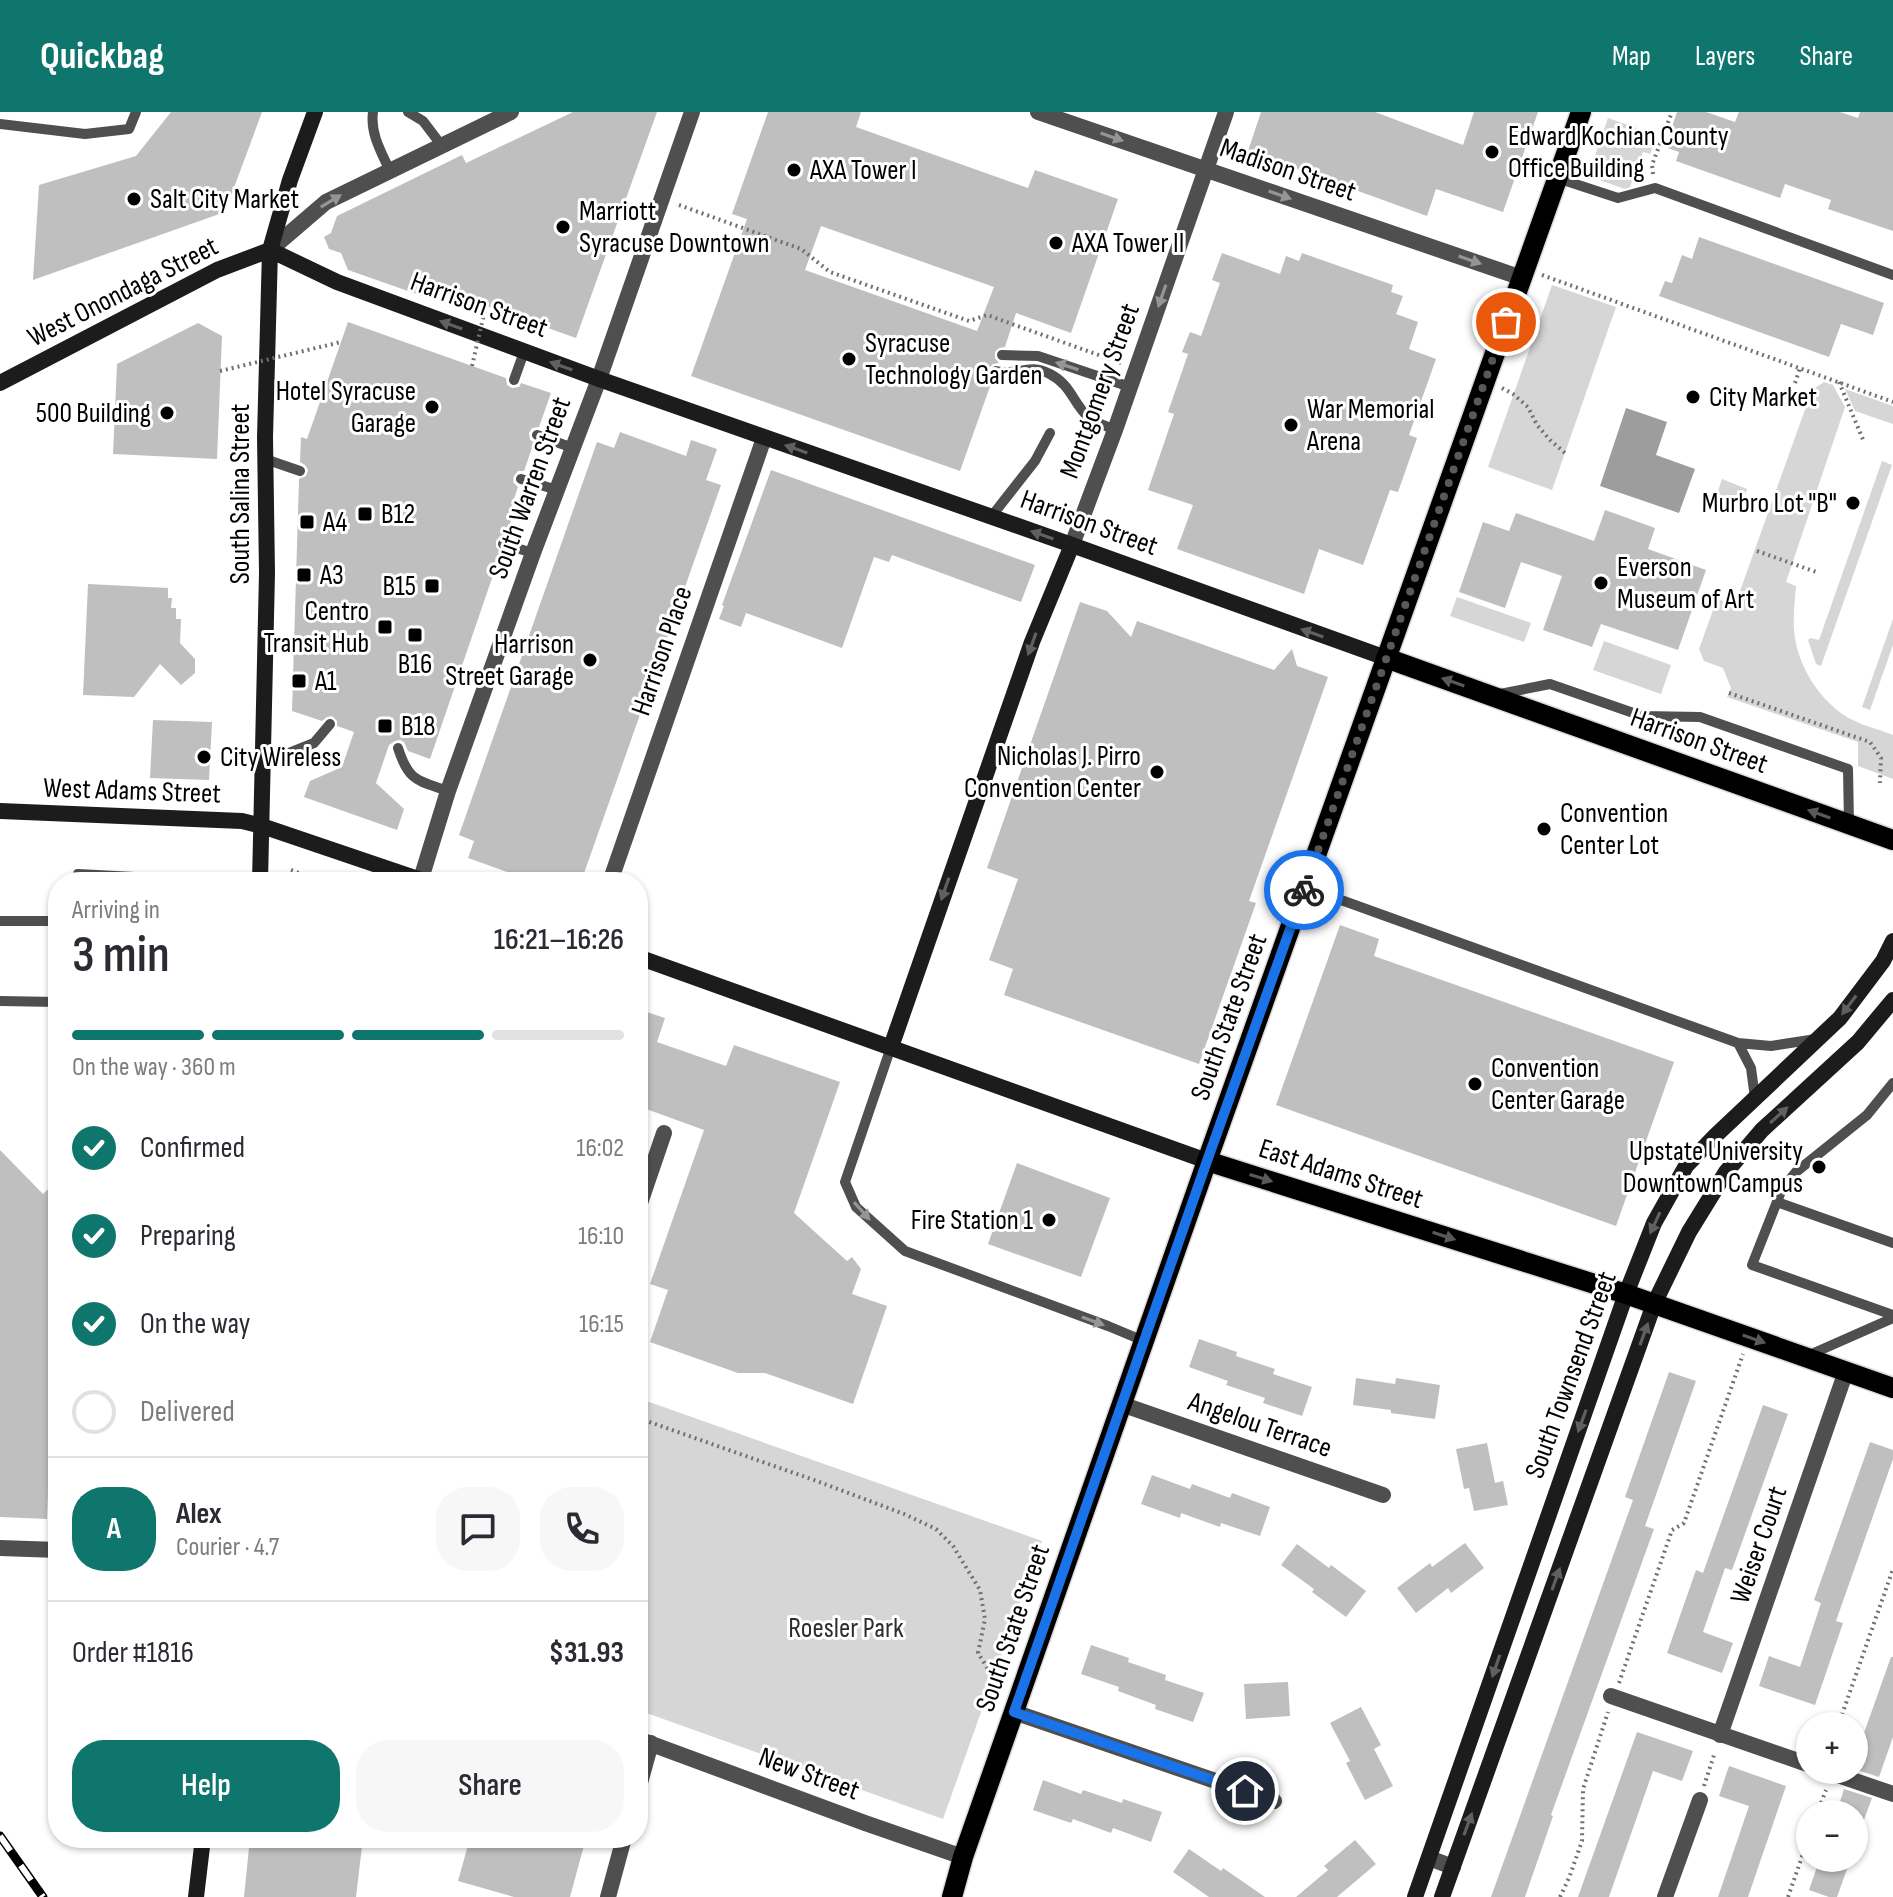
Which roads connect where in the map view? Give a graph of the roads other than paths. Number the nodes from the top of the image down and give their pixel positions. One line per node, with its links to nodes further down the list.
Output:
1 (136, 112): 10 (lane)
2 (315, 112): 15 (main road, South Salina Street)
3 (373, 112): 13 (lane)
4 (408, 112): 11 (lane)
5 (511, 112): 11 (street)
6 (692, 112): 21 (street, South Warren Street)
7 (1038, 112): 12 (street, Madison Street, one-way to 12)
8 (1226, 112): 12 (street, Montgomery Street)
9 (1581, 112): 14 (main road, South State Street)
10 (0, 124)
11 (442, 146): 13 (street)
12 (1206, 170): 16 (street, Madison Street, one-way to 16); 24 (street, Montgomery Street, one-way to 24)
13 (390, 171): 15 (street, one-way to 13)
14 (1557, 178): 16 (main road, South State Street); 17 (lane)
15 (270, 250): 18 (main road, Harrison Street, one-way to 15); 23 (main road, West Onondaga Street); 30 (main road, South Salina Street)
16 (1523, 273): 38 (main road, South State Street)
17 (1893, 275)
18 (524, 352): 21 (main road, Harrison Street, one-way to 18); 22 (lane)
19 (1002, 355): 24 (lane, one-way to 19)
20 (996, 371): 25 (lane)
21 (599, 379): 28 (main road, Harrison Street); 29 (street, South Warren Street)
22 (514, 380)
23 (0, 383)
24 (1130, 387): 25 (street, Montgomery Street)
25 (1115, 430): 36 (street, Montgomery Street)
26 (1050, 433): 34 (lane)
27 (537, 435): 29 (lane)
28 (764, 438): 34 (main road, Harrison Street, one-way to 28); 51 (street, Harrison Place)
29 (573, 448): 33 (street, South Warren Street)
30 (265, 459): 31 (lane); 42 (main road, South Salina Street)
31 (300, 471)
32 (521, 479): 33 (lane)
33 (557, 490): 37 (street, South Warren Street)
34 (991, 517): 36 (main road, Harrison Street, one-way to 34)
35 (503, 544): 37 (lane)
36 (1072, 545): 38 (main road, Harrison Street, one-way to 36); 62 (main road, Montgomery Street, one-way to 62)
37 (533, 553): 43 (street, South Warren Street)
38 (1386, 658): 39 (main road, Harrison Street, one-way to 38); 52 (main road, South State Street)
39 (1491, 695): 45 (main road, Harrison Street, one-way to 39); 45 (lane)
40 (330, 724): 42 (lane)
41 (398, 748): 43 (lane)
42 (264, 763): 46 (main road, South Salina Street)
43 (448, 791): 50 (street, South Warren Street)
44 (0, 811): 46 (main road, West Adams Street)
45 (1849, 824): 47 (main road, Harrison Street)
46 (262, 826): 48 (main road, South Salina Street); 49 (main road)
47 (1893, 840)
48 (260, 872)
49 (397, 872)
50 (426, 872)
51 (613, 872)
52 (1305, 887): 61 (lane); 66 (main road, South State Street)
53 (0, 921): 54 (lane)
54 (48, 921)
55 (1893, 941): 60 (main road, South Townsend Street, one-way to 60)
56 (648, 961): 62 (main road, East Adams Street)
57 (1893, 1000): 71 (main road, South Townsend Street, one-way to 57)
58 (0, 1001): 59 (lane)
59 (48, 1002)
60 (1818, 1039): 61 (lane); 64 (main road, South Townsend Street)
61 (1738, 1043): 64 (lane)
62 (891, 1047): 66 (main road, East Adams Street); 73 (lane, one-way to 73)
63 (1893, 1083): 68 (lane)
64 (1755, 1098): 70 (main road, South Townsend Street, one-way to 70)
65 (664, 1133): 67 (street)
66 (1207, 1161): 70 (main road, East Adams Street, one-way to 70); 73 (main road, South State Street)
67 (648, 1180)
68 (1777, 1202): 69 (lane); 72 (lane)
69 (1893, 1243)
70 (1626, 1294): 71 (main road, East Adams Street); 93 (main road, South Townsend Street, one-way to 93)
71 (1654, 1304): 74 (main road, East Adams Street, one-way to 74); 94 (main road, South Townsend Street, one-way to 71)
72 (1893, 1316): 74 (lane)
73 (1144, 1341): 77 (main road, South State Street)
74 (1805, 1357): 75 (main road, East Adams Street)
75 (1846, 1371): 76 (main road, East Adams Street); 83 (street, Weiser Court)
76 (1893, 1388)
77 (1121, 1404): 78 (street, Angelou Terrace); 82 (main road, South State Street)
78 (1383, 1495)
79 (0, 1548): 80 (street)
80 (48, 1550)
81 (1607, 1693): 83 (street)
82 (1014, 1712): 89 (street); 92 (main road, South State Street)
83 (1720, 1735): 85 (street)
84 (648, 1742): 92 (street, New Street)
85 (1796, 1760)
86 (1850, 1784): 87 (street)
87 (1893, 1794)
88 (1700, 1800): 100 (street)
89 (1274, 1801)
90 (202, 1848): 95 (main road)
91 (621, 1848): 96 (street)
92 (963, 1857): 97 (main road, South State Street)
93 (1429, 1858): 94 (street); 98 (main road, South Townsend Street)
94 (1453, 1867): 99 (main road, South Townsend Street)
95 (196, 1897)
96 (608, 1897)
97 (952, 1897)
98 (1415, 1897)
99 (1442, 1897)
100 (1665, 1897)

